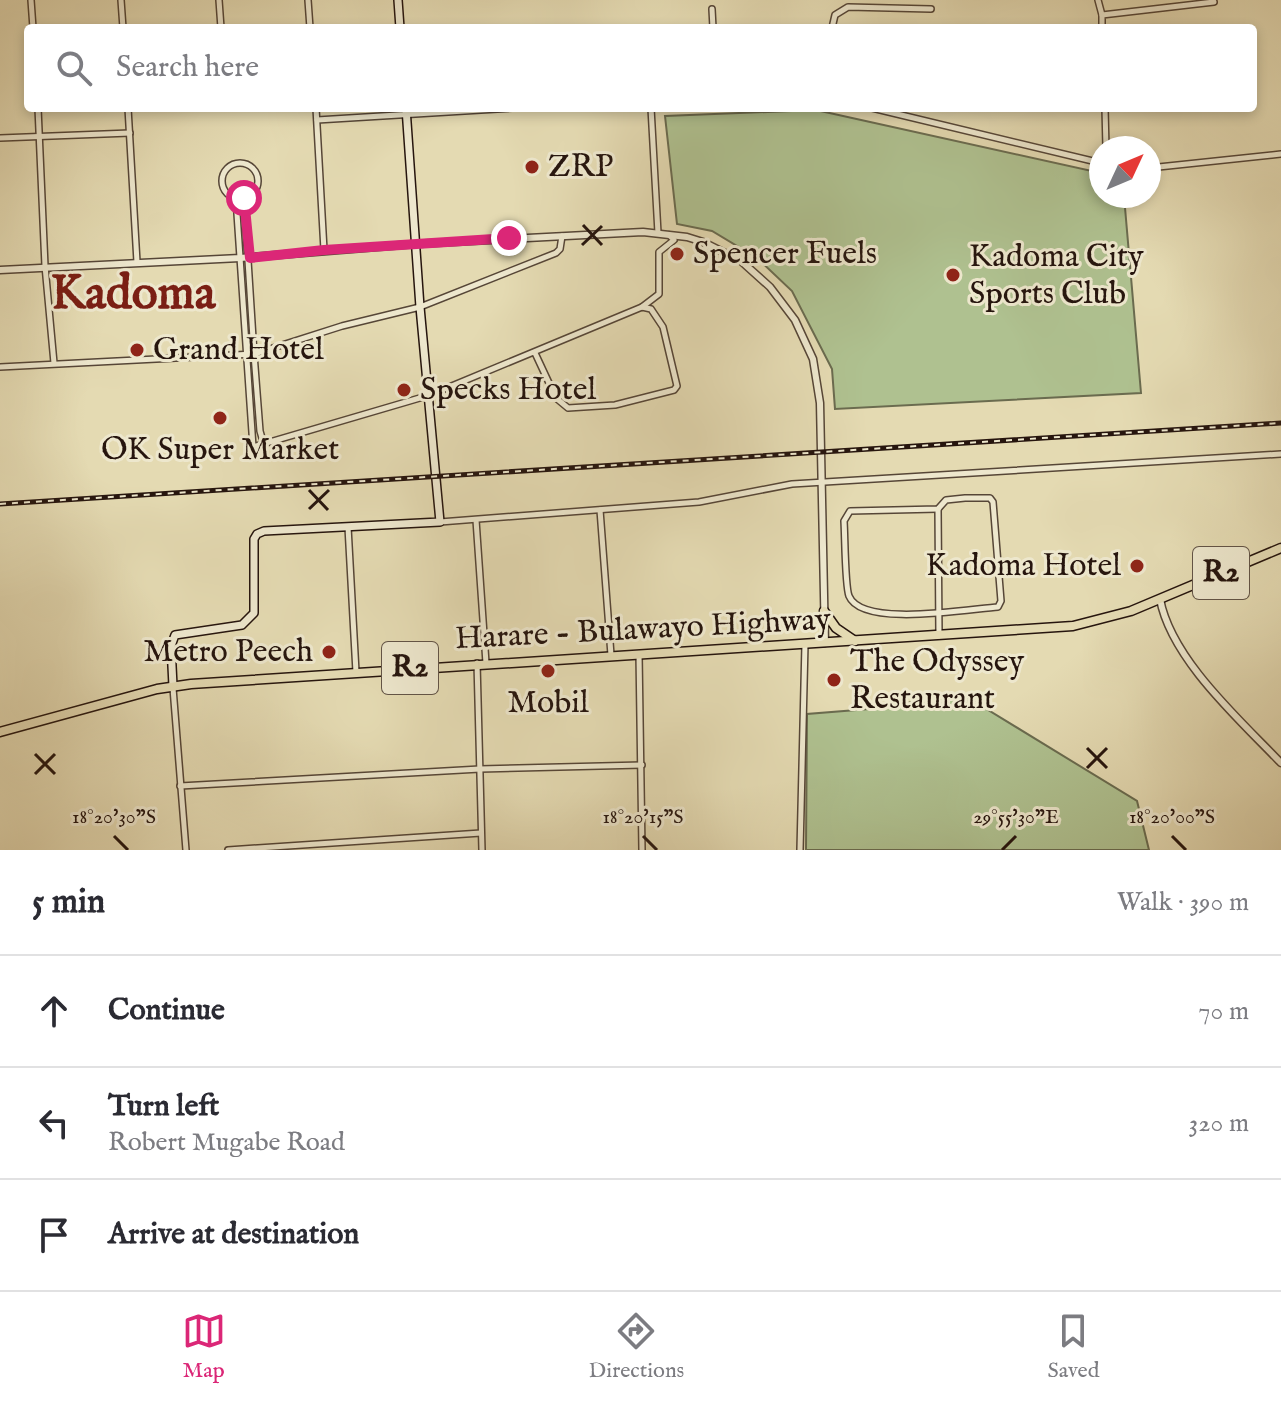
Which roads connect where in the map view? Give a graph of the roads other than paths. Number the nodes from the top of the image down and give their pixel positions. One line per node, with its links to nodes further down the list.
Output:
1 (31, 0): 11 (street)
2 (121, 0): 12 (street)
3 (219, 0): 13 (street)
4 (308, 0): 14 (street)
5 (398, 0): 15 (main road)
6 (1098, 0): 10 (street)
7 (1214, 2): 10 (street)
8 (712, 9): 16 (street)
9 (931, 9): 17 (street)
10 (1102, 15): 18 (street)
11 (33, 24)
12 (123, 24)
13 (221, 24)
14 (310, 24)
15 (400, 24)
16 (713, 24)
17 (833, 24)
18 (1102, 24)
19 (38, 112): 30 (street)
20 (128, 112): 28 (street)
21 (316, 112): 27 (street)
22 (396, 112): 27 (street)
23 (406, 112): 40 (main road)
24 (651, 112): 37 (street)
25 (889, 112): 33 (street)
26 (1105, 112): 29 (street)
27 (317, 120): 41 (street)
28 (130, 133): 30 (street); 44 (street)
29 (1106, 136)
30 (40, 137): 31 (street); 45 (street)
31 (0, 138)
32 (1281, 154): 34 (street)
33 (1089, 160)
34 (1161, 167)
35 (244, 198): 36 (street); 36 (street); 43 (street)
36 (236, 199): 42 (street)
37 (658, 233): 38 (street); 39 (street)
38 (669, 234): 48 (street); 57 (street)
39 (562, 236): 40 (street); 47 (street)
40 (415, 244): 41 (street); 47 (main road)
41 (324, 250): 43 (street)
42 (240, 258): 43 (street); 44 (street); 51 (street)
43 (250, 258): 50 (street)
44 (137, 262): 45 (street)
45 (45, 266): 46 (street); 52 (street)
46 (0, 270)
47 (420, 307): 50 (street); 54 (main road)
48 (642, 307): 49 (street); 49 (street)
49 (535, 353): 54 (street)
50 (254, 354): 51 (street); 55 (street)
51 (246, 355): 52 (street); 55 (street)
52 (54, 363): 53 (street)
53 (0, 367)
54 (430, 395): 55 (street); 61 (main road)
55 (264, 445)
56 (1281, 454): 57 (street)
57 (821, 483): 59 (street); 65 (street)
58 (938, 509): 66 (street); 66 (street); 66 (street)
59 (600, 510): 60 (street); 72 (street)
60 (476, 520): 61 (street); 73 (street)
61 (440, 522): 62 (main road)
62 (348, 527): 74 (street); 75 (main road)
63 (1281, 548): 64 (highway, Harare - Bulawayo Highway / R2)
64 (1160, 599): 67 (highway, Harare - Bulawayo Highway / R2); 77 (street)
65 (824, 611): 68 (highway); 69 (street)
66 (938, 612): 67 (street)
67 (939, 636): 68 (highway, Harare - Bulawayo Highway / R2)
68 (855, 641): 69 (highway, Harare - Bulawayo Highway / R2)
69 (825, 643): 70 (highway, Harare - Bulawayo Highway / R2)
70 (805, 644): 71 (highway, Harare - Bulawayo Highway / R2); 86 (street)
71 (639, 653): 72 (highway, Harare - Bulawayo Highway / R2); 78 (street)
72 (611, 655): 73 (highway, Harare - Bulawayo Highway / R2)
73 (482, 663): 74 (highway, Harare - Bulawayo Highway / R2); 79 (street)
74 (356, 672): 75 (highway, Harare - Bulawayo Highway / R2)
75 (173, 686): 76 (highway, Harare - Bulawayo Highway / R2); 80 (street)
76 (0, 732)
77 (1281, 763)
78 (642, 765): 79 (street); 85 (street)
79 (480, 769): 80 (street); 81 (street)
80 (180, 786): 82 (street)
81 (481, 833): 83 (street); 84 (street)
82 (186, 850)
83 (228, 850)
84 (482, 850)
85 (642, 850)
86 (800, 850)

